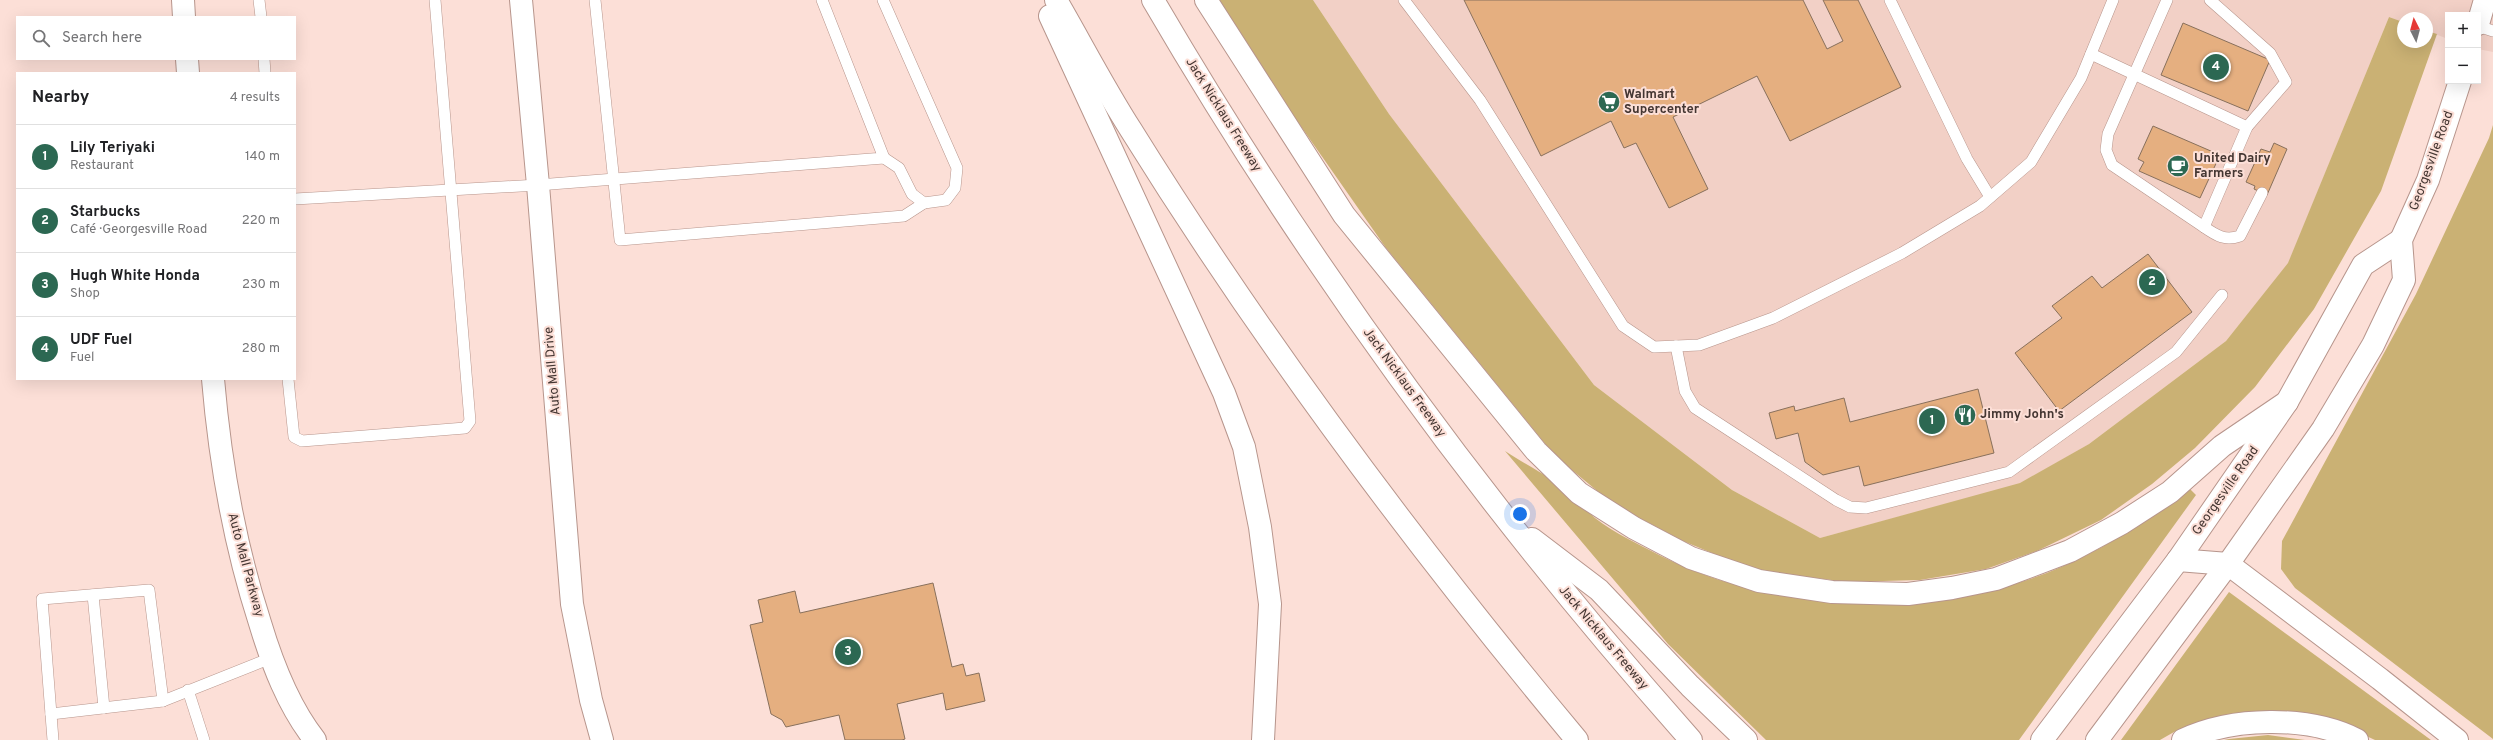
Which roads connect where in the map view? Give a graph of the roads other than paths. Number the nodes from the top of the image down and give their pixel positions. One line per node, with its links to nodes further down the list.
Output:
1 (183, 0): 20 (main road)
2 (259, 0): 21 (lane)
3 (435, 0): 35 (lane)
4 (521, 0): 34 (main road, Auto Mall Drive)
5 (595, 0): 33 (lane)
6 (822, 0): 32 (lane)
7 (884, 0): 39 (lane)
8 (1043, 0): 60 (main road)
9 (1056, 0): 61 (main road)
10 (1154, 0): 47 (main road, Jack Nicklaus Freeway)
11 (1206, 0): 46 (main road)
12 (1404, 0): 43 (lane)
13 (1890, 0): 37 (lane)
14 (2113, 0): 24 (lane)
15 (2167, 0): 29 (lane)
16 (2210, 0): 18 (lane)
17 (2484, 0): 19 (main road)
18 (2221, 4): 31 (lane)
19 (2481, 12)
20 (184, 16)
21 (261, 16)
22 (2481, 26): 23 (lane)
23 (2493, 32)
24 (2091, 54): 29 (lane); 37 (lane)
25 (187, 60): 27 (main road)
26 (264, 60): 28 (lane)
27 (188, 72)
28 (265, 72)
29 (2135, 74): 31 (lane); 40 (lane)
30 (2459, 84): 41 (main road, Georgesville Road)
31 (2247, 127): 40 (lane)
32 (884, 158): 33 (lane); 39 (lane)
33 (612, 178): 34 (lane); 39 (lane)
34 (538, 185): 35 (lane); 59 (main road, Auto Mall Drive)
35 (451, 190): 38 (lane); 45 (lane)
36 (2262, 193): 40 (lane)
37 (1990, 197): 43 (lane)
38 (296, 199)
39 (924, 203)
40 (2204, 227)
41 (2401, 240): 46 (main road, Georgesville Road); 49 (main road, Georgesville Road)
42 (2222, 295): 43 (lane)
43 (1676, 346)
44 (213, 380): 51 (main road, Auto Mall Parkway)
45 (288, 380)
46 (2287, 402): 48 (main road, Georgesville Road)
47 (1503, 517): 62 (main road, Jack Nicklaus Freeway); 63 (main road)
48 (2178, 560): 49 (main road); 64 (main road, Georgesville Road)
49 (2228, 564): 65 (main road, Georgesville Road); 68 (main road)
50 (92, 595): 53 (lane); 54 (lane); 55 (lane)
51 (271, 658): 52 (lane); 58 (main road, Auto Mall Parkway)
52 (188, 690): 53 (lane); 57 (lane)
53 (163, 701): 54 (lane)
54 (104, 708): 55 (lane)
55 (51, 714): 56 (lane)
56 (53, 740)
57 (204, 740)
58 (315, 740)
59 (602, 740)
60 (1263, 740)
61 (1578, 740)
62 (1691, 740)
63 (1746, 740)
64 (2042, 740)
65 (2097, 740)
66 (2183, 740): 67 (main road)
67 (2357, 740)
68 (2457, 740)

